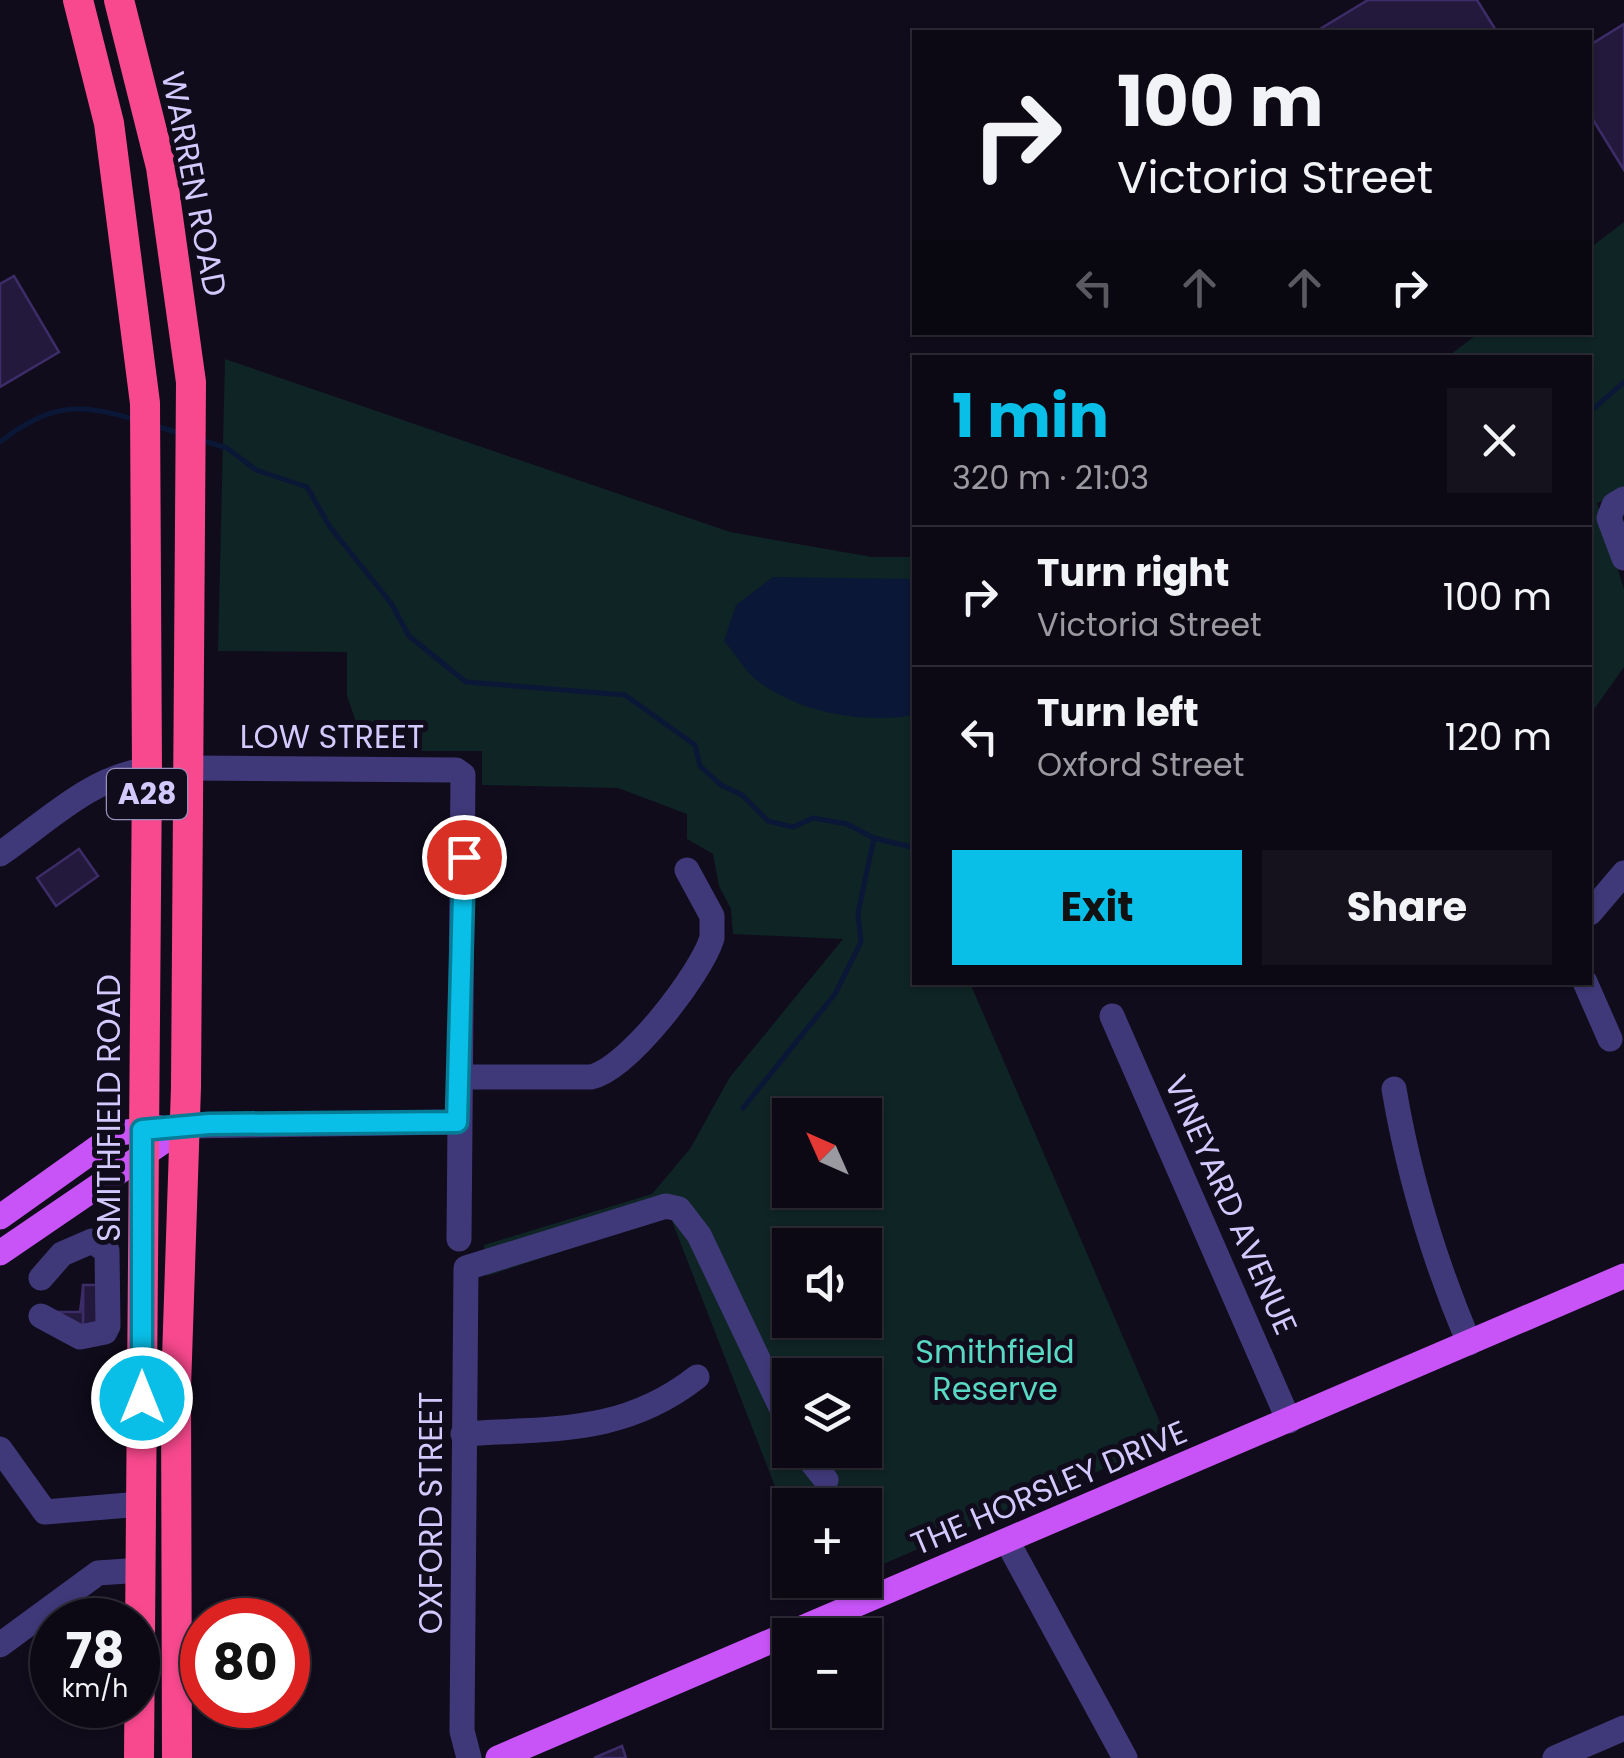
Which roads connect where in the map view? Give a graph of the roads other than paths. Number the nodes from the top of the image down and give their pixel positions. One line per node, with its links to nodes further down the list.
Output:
1 (78, 0): 6 (highway, SMITHFIELD ROAD / A28)
2 (120, 0): 5 (highway, WARREN ROAD / A28)
3 (1617, 506): 4 (street)
4 (1624, 558)
5 (191, 768): 14 (street, LOW STREET); 17 (highway, A28)
6 (148, 770): 7 (street); 18 (highway, SMITHFIELD ROAD / A28)
7 (0, 854)
8 (687, 870): 14 (street)
9 (1624, 872): 10 (street)
10 (1592, 911)
11 (1587, 985): 13 (street)
12 (1112, 1016): 30 (street, VINEYARD AVENUE)
13 (1610, 1039)
14 (459, 1077): 16 (street)
15 (1394, 1089): 27 (street)
16 (457, 1122): 17 (street); 20 (street)
17 (186, 1126): 18 (main road); 39 (highway, A28)
18 (143, 1142): 19 (main road); 21 (main road); 35 (highway, SMITHFIELD ROAD / A28)
19 (0, 1218)
20 (459, 1238)
21 (0, 1253)
22 (1624, 1276): 24 (main road, THE HORSLEY DRIVE)
23 (41, 1278): 26 (street)
24 (1594, 1288): 25 (street); 27 (main road, THE HORSLEY DRIVE)
25 (1624, 1296)
26 (41, 1316)
27 (1469, 1343): 30 (main road, THE HORSLEY DRIVE)
28 (697, 1377): 31 (street)
29 (772, 1388): 31 (street, OXFORD STREET)
30 (1289, 1421): 36 (main road, THE HORSLEY DRIVE)
31 (463, 1434): 44 (street, OXFORD STREET)
32 (0, 1449): 35 (street)
33 (816, 1468): 34 (street)
34 (826, 1480)
35 (142, 1504): 37 (highway, SMITHFIELD ROAD / A28)
36 (1008, 1540): 45 (main road, THE HORSLEY DRIVE); 46 (street)
37 (141, 1570): 38 (street); 41 (highway, SMITHFIELD ROAD / A28)
38 (0, 1646)
39 (177, 1721): 42 (highway, A28); 43 (main road)
40 (1624, 1728): 47 (street)
41 (139, 1758)
42 (177, 1758)
43 (187, 1758)
44 (469, 1758)
45 (498, 1758)
46 (1125, 1758)
47 (1555, 1758)

